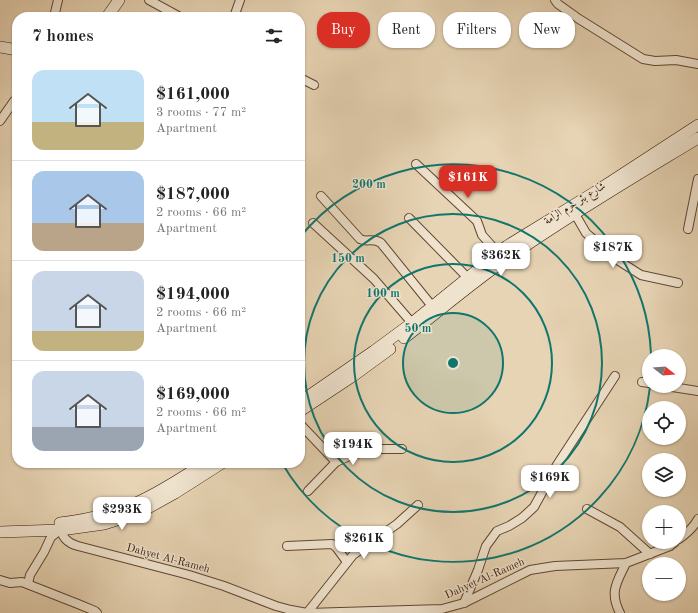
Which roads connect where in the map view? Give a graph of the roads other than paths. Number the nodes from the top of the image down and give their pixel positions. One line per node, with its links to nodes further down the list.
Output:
1 (58, 0): 6 (street)
2 (119, 0): 7 (main road)
3 (149, 0): 8 (street)
4 (240, 0): 9 (street)
5 (555, 0): 12 (street)
6 (55, 12)
7 (111, 12)
8 (171, 12)
9 (236, 12)
10 (0, 47): 11 (main road)
11 (12, 49)
12 (698, 64)
13 (305, 80): 14 (street)
14 (314, 84)
15 (12, 104): 16 (street)
16 (0, 122)
17 (698, 125): 26 (main road, شارع بئر حرم الرامة)
18 (698, 138): 22 (main road, شارع بئر حرم الرامة)
19 (416, 164): 26 (street)
20 (698, 179): 25 (street)
21 (321, 196): 29 (street)
22 (575, 214): 28 (street); 35 (main road, شارع بئر حرم الرامة)
23 (410, 218): 27 (street)
24 (313, 222): 30 (street)
25 (688, 229)
26 (498, 253): 27 (main road, شارع بئر حرم الرامة)
27 (467, 277): 29 (main road, شارع بئر حرم الرامة)
28 (678, 283)
29 (432, 306): 30 (main road, شارع بئر حرم الرامة)
30 (412, 323): 34 (main road, شارع بئر حرم الرامة)
31 (615, 376): 56 (street)
32 (686, 389): 33 (street)
33 (698, 391)
34 (305, 399)
35 (305, 408)
36 (305, 429): 38 (street)
37 (402, 449): 38 (street)
38 (336, 462): 41 (street)
39 (197, 468): 46 (main road)
40 (214, 468): 46 (main road)
41 (308, 491)
42 (418, 505): 52 (street)
43 (587, 509): 51 (street)
44 (698, 519): 48 (street)
45 (0, 525): 46 (main road)
46 (60, 526): 47 (main road); 55 (street); 59 (street, Dahyet Al-Rameh)
47 (0, 532)
48 (686, 534)
49 (287, 546): 52 (street)
50 (662, 549): 51 (street, Dahyet Al-Rameh)
51 (650, 554): 53 (street, Dahyet Al-Rameh)
52 (347, 562): 59 (street)
53 (626, 563): 56 (street, Dahyet Al-Rameh); 60 (street)
54 (0, 580): 55 (street)
55 (28, 584): 58 (street)
56 (464, 603): 57 (street, Dahyet Al-Rameh)
57 (444, 611): 59 (street, Dahyet Al-Rameh)
58 (97, 613)
59 (307, 613)
60 (620, 613)

